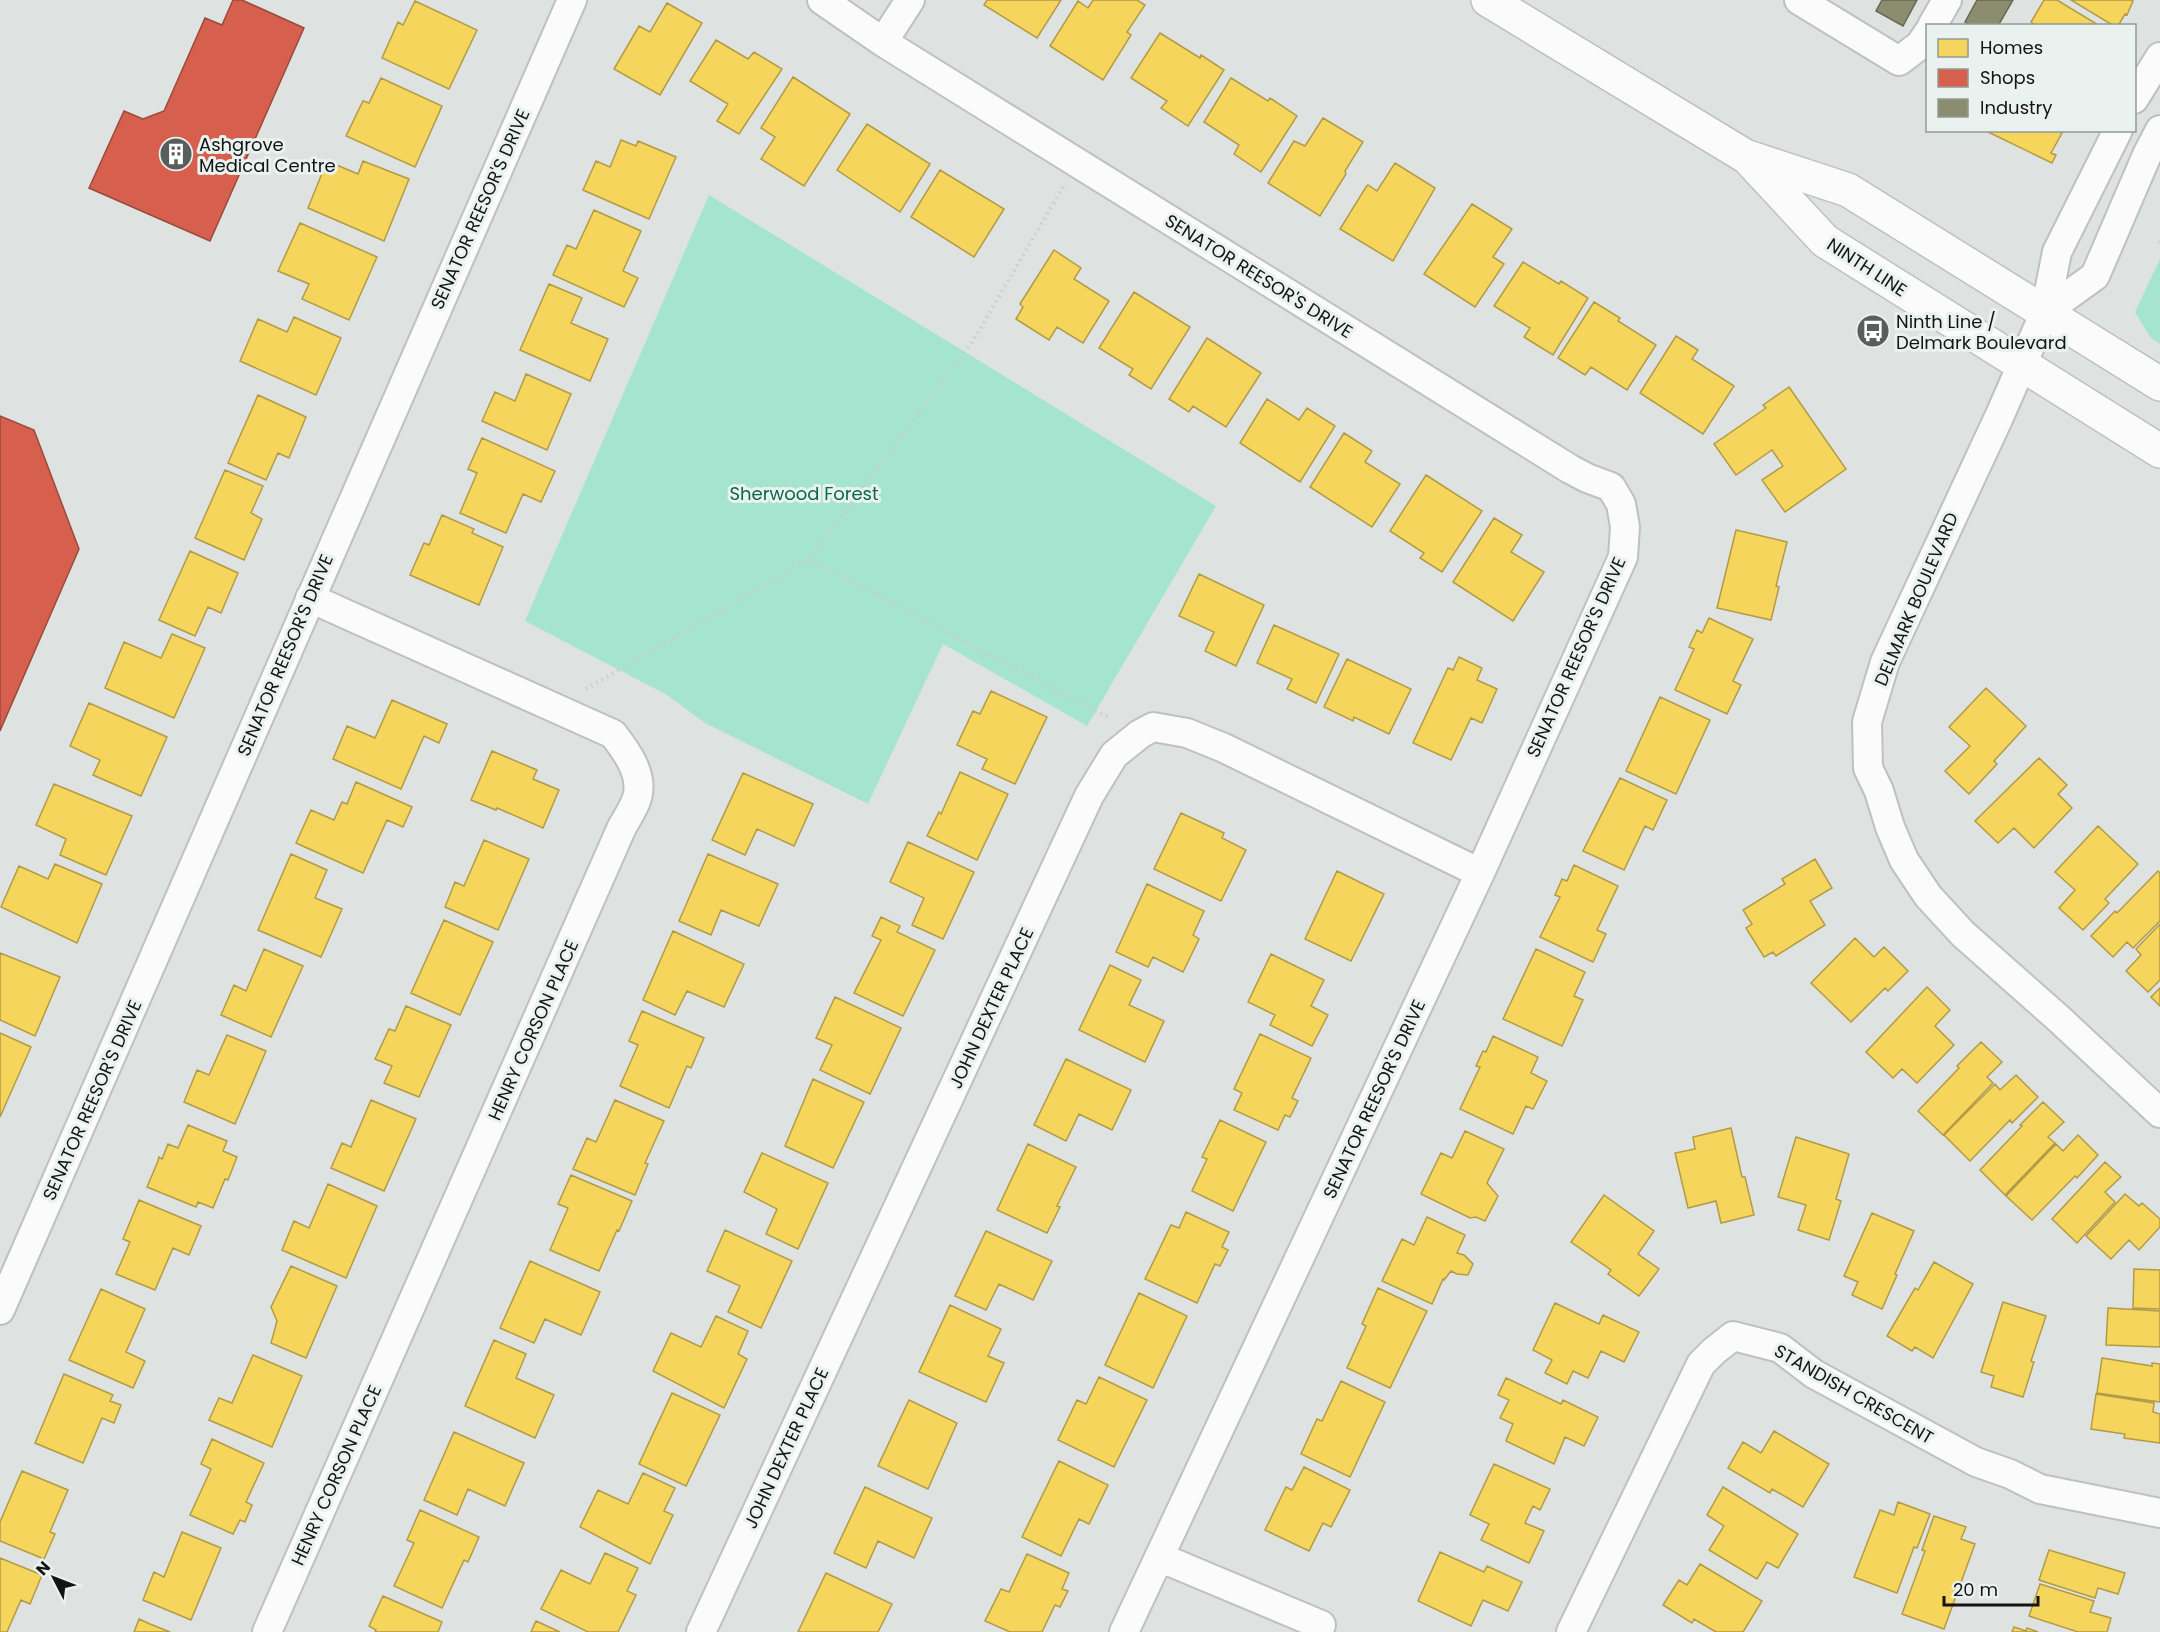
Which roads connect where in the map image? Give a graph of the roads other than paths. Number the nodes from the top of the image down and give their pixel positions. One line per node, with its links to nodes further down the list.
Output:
1 (572, 0): 19 (street, SENATOR REESOR'S DRIVE)
2 (822, 0): 9 (street, SENATOR REESOR'S DRIVE)
3 (910, 0): 9 (street)
4 (1488, 0): 14 (main road, NINTH LINE)
5 (1799, 0): 8 (street)
6 (1947, 0): 7 (street)
7 (1933, 24)
8 (1926, 36)
9 (883, 42): 20 (street, SENATOR REESOR'S DRIVE)
10 (2160, 57): 11 (street)
11 (2136, 96)
12 (2160, 130): 15 (street)
13 (2117, 132): 15 (street, DELMARK BOULEVARD)
14 (1745, 156): 15 (main road, NINTH LINE); 16 (main road, NINTH LINE)
15 (2045, 312): 16 (street, DELMARK BOULEVARD); 17 (main road, NINTH LINE)
16 (2022, 364): 18 (main road, NINTH LINE); 21 (street, DELMARK BOULEVARD)
17 (2160, 384)
18 (2160, 451)
19 (310, 597): 22 (street, SENATOR REESOR'S DRIVE); 26 (street, HENRY CORSON PLACE)
20 (1480, 873): 24 (street, SENATOR REESOR'S DRIVE); 27 (street, JOHN DEXTER PLACE)
21 (2160, 1113)
22 (0, 1310)
23 (2160, 1513): 29 (street, STANDISH CRESCENT)
24 (1159, 1557): 25 (street); 28 (street, SENATOR REESOR'S DRIVE)
25 (1321, 1625)
26 (267, 1632)
27 (701, 1632)
28 (1124, 1632)
29 (1571, 1632)

